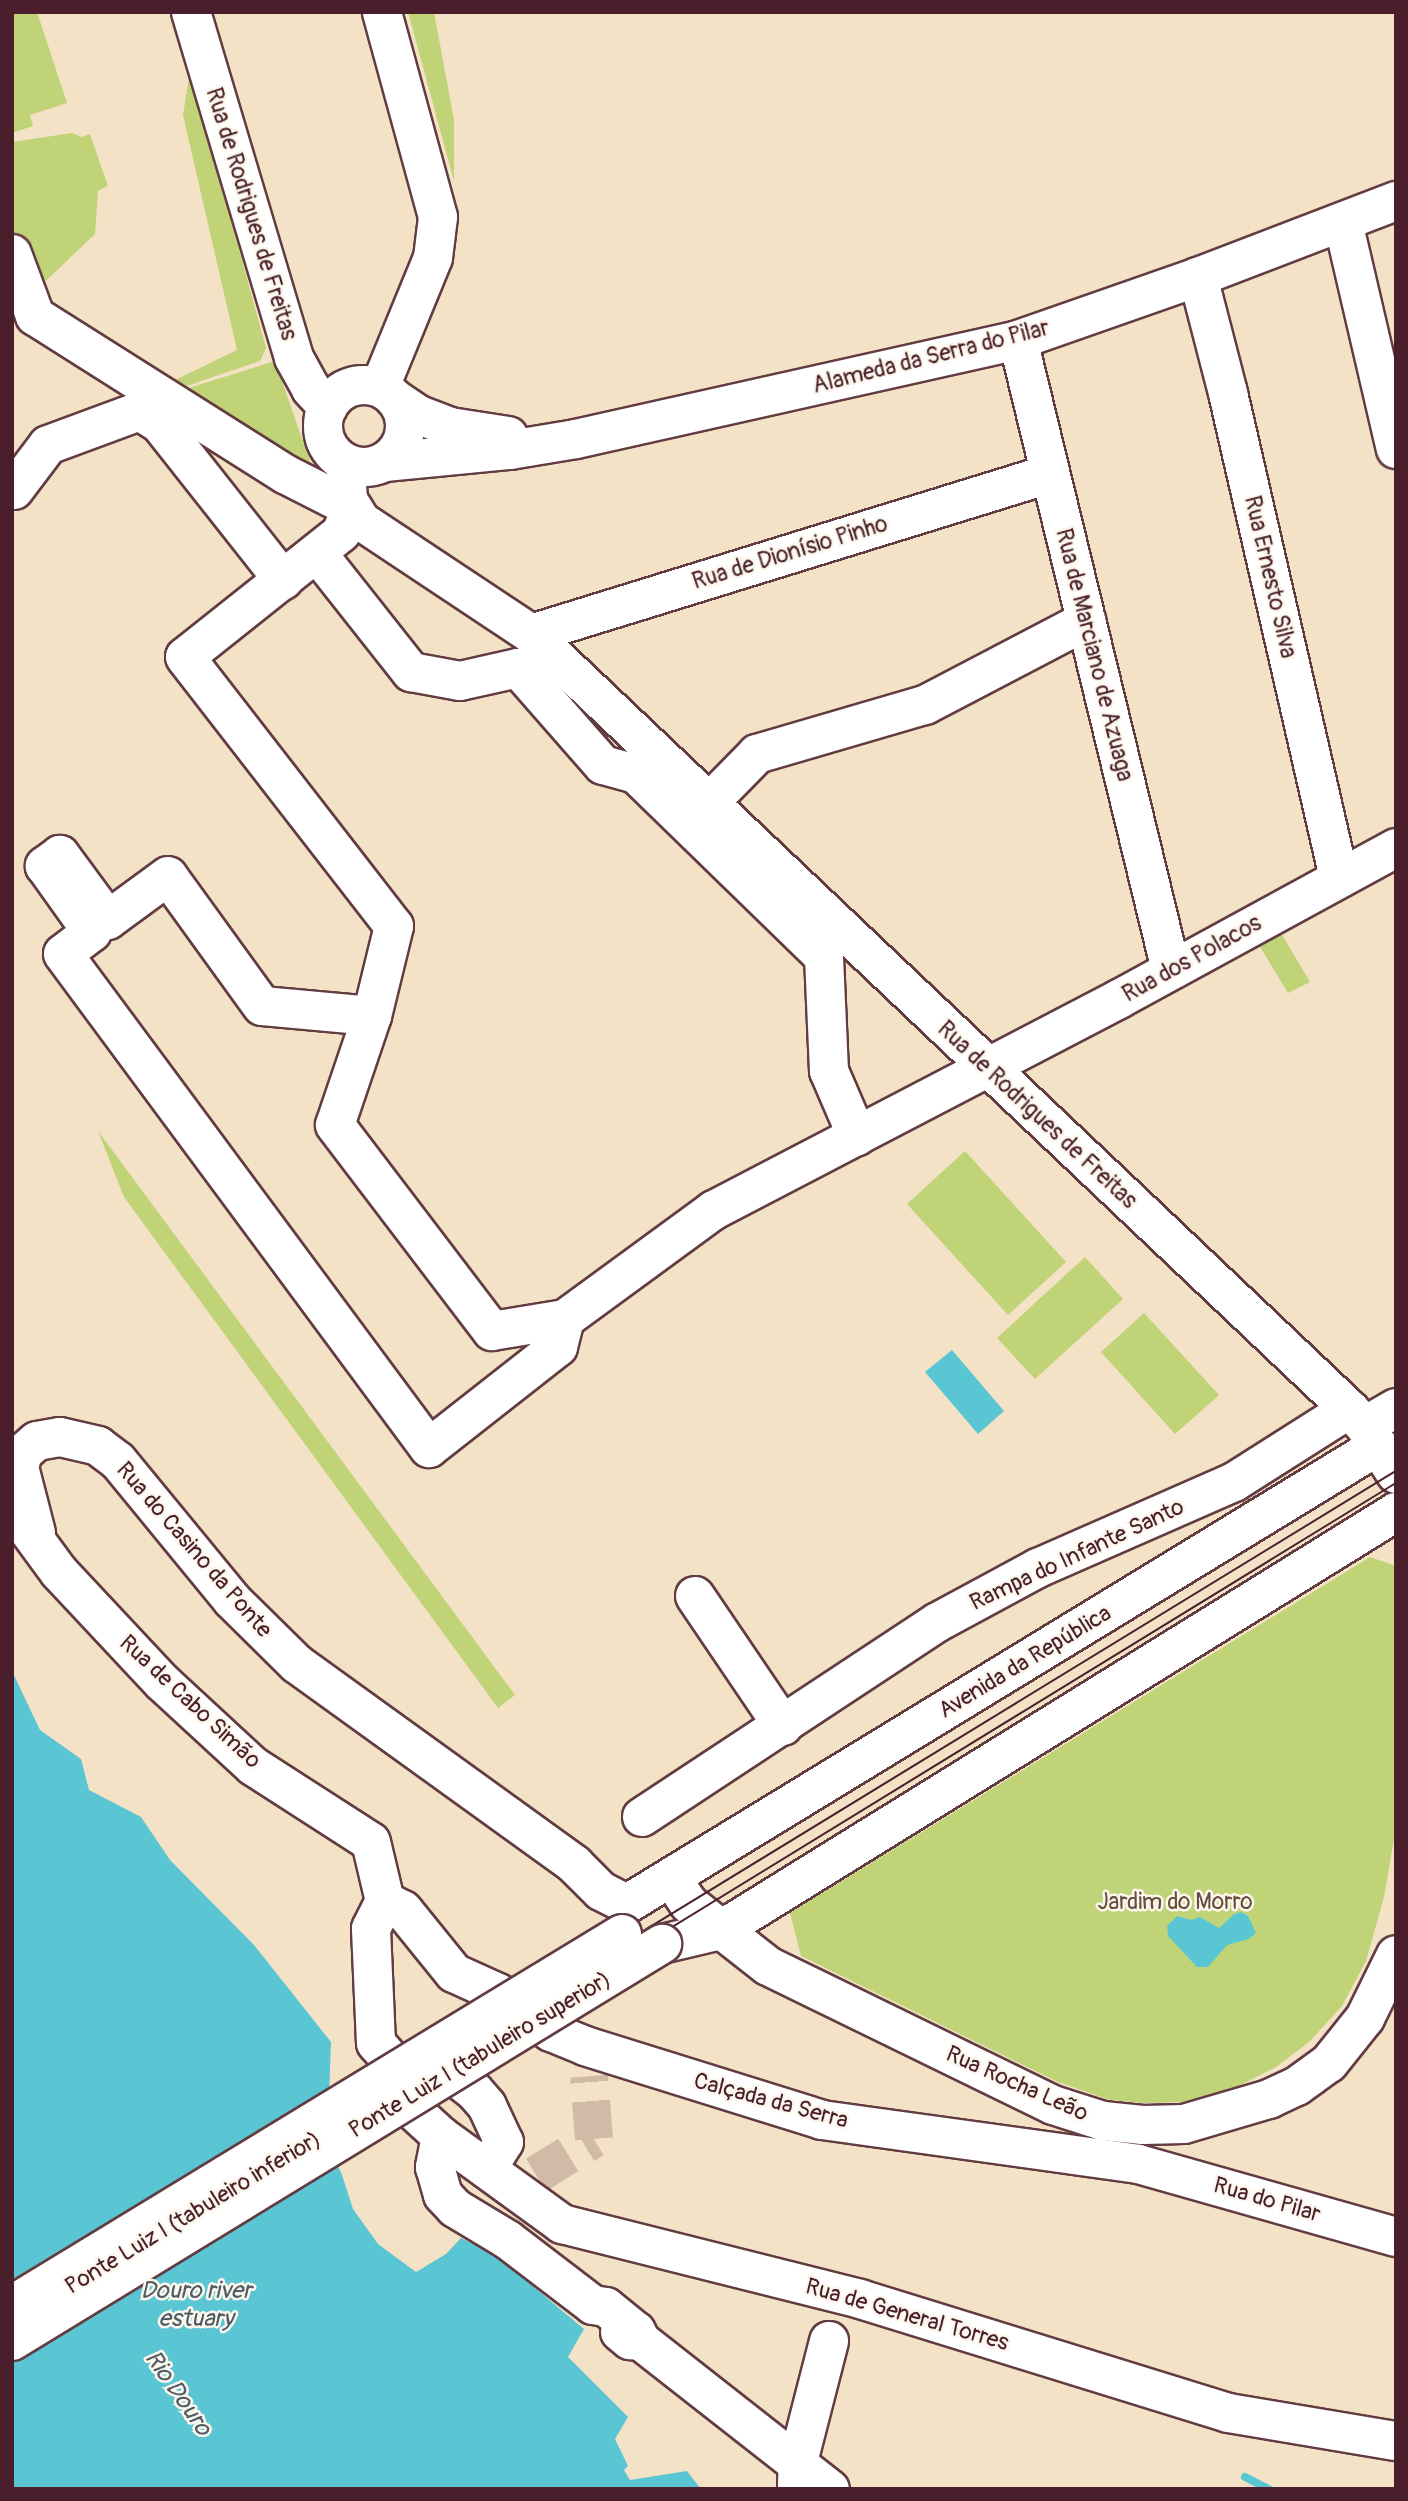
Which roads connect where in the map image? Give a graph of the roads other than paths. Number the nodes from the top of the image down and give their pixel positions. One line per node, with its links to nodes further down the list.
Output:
1 (191, 12): 9 (street, Rua de Rodrigues de Freitas)
2 (382, 12): 8 (street)
3 (1396, 201): 4 (street, Alameda da Serra do Pilar)
4 (1343, 222): 6 (street, Alameda da Serra do Pilar); 11 (street)
5 (12, 254): 16 (street, Rua de Rodrigues de Freitas)
6 (1198, 277): 7 (street, Alameda da Serra do Pilar); 25 (street, Rua Ernesto Silva)
7 (1018, 340): 10 (street, Alameda da Serra do Pilar); 14 (street, Rua de Marciano de Azuaga)
8 (389, 394): 9 (street); 10 (street, Alameda da Serra do Pilar); 12 (street)
9 (328, 407): 13 (street)
10 (576, 439): 12 (street, Alameda da Serra do Pilar)
11 (1396, 449)
12 (385, 463): 13 (street)
13 (346, 464): 16 (street)
14 (1049, 474): 19 (street, Rua de Marciano de Azuaga); 20 (street, Rua de Dionísio Pinho)
15 (14, 490): 18 (street)
16 (352, 508): 17 (street); 20 (street, Rua de Rodrigues de Freitas)
17 (317, 553): 18 (street); 22 (street)
18 (283, 580): 27 (street)
19 (1086, 621): 23 (street); 26 (street, Rua de Marciano de Azuaga)
20 (531, 634): 21 (street, Rua de Rodrigues de Freitas)
21 (634, 732): 22 (street); 23 (street, Rua de Rodrigues de Freitas)
22 (603, 765): 29 (street)
23 (709, 803): 28 (street, Rua de Rodrigues de Freitas)
24 (1396, 848): 25 (street, Rua dos Polacos)
25 (1339, 878): 26 (street, Rua dos Polacos)
26 (1171, 970): 28 (street, Rua dos Polacos)
27 (372, 1016): 30 (street); 30 (street)
28 (987, 1068): 29 (street, Rua dos Polacos); 31 (street, Rua de Rodrigues de Freitas)
29 (857, 1136): 30 (street, Rua dos Polacos)
30 (565, 1319)
31 (1377, 1433): 36 (street, Rampa do Infante Santo); 38 (street, Avenida da República)
32 (12, 1508): 34 (street, Rua de Cabo Simão)
33 (1396, 1512): 41 (street)
34 (37, 1539): 39 (street, Rua de Cabo Simão); 40 (street, Rua do Casino da Ponte)
35 (695, 1596): 36 (street)
36 (796, 1718): 37 (street, Rampa do Infante Santo)
37 (642, 1817)
38 (672, 1879): 40 (street, Avenida da República); 41 (street)
39 (385, 1900): 47 (street, Calçada da Serra); 48 (street)
40 (624, 1919): 50 (street, Ponte Luiz I (tabuleiro superior), bridge)
41 (721, 1930): 45 (street, Rua Rocha Leão); 52 (street, Ponte Luiz I (tabuleiro superior), bridge)
42 (1396, 1955): 45 (street, Rua Rocha Leão)
43 (355, 2053): 44 (street, Rua de General Torres)
44 (383, 2098): 46 (street, Rua de General Torres); 51 (street, Ponte Luiz I (tabuleiro inferior))
45 (1269, 2099): 47 (street)
46 (441, 2136): 48 (street, Rua de General Torres); 55 (street)
47 (1139, 2164): 49 (street, Rua do Pilar)
48 (487, 2169): 54 (street, Rua de General Torres)
49 (1396, 2237)
50 (12, 2305)
51 (12, 2323)
52 (12, 2341)
53 (829, 2341): 55 (street)
54 (1396, 2441)
55 (799, 2475): 56 (street)
56 (830, 2489)

